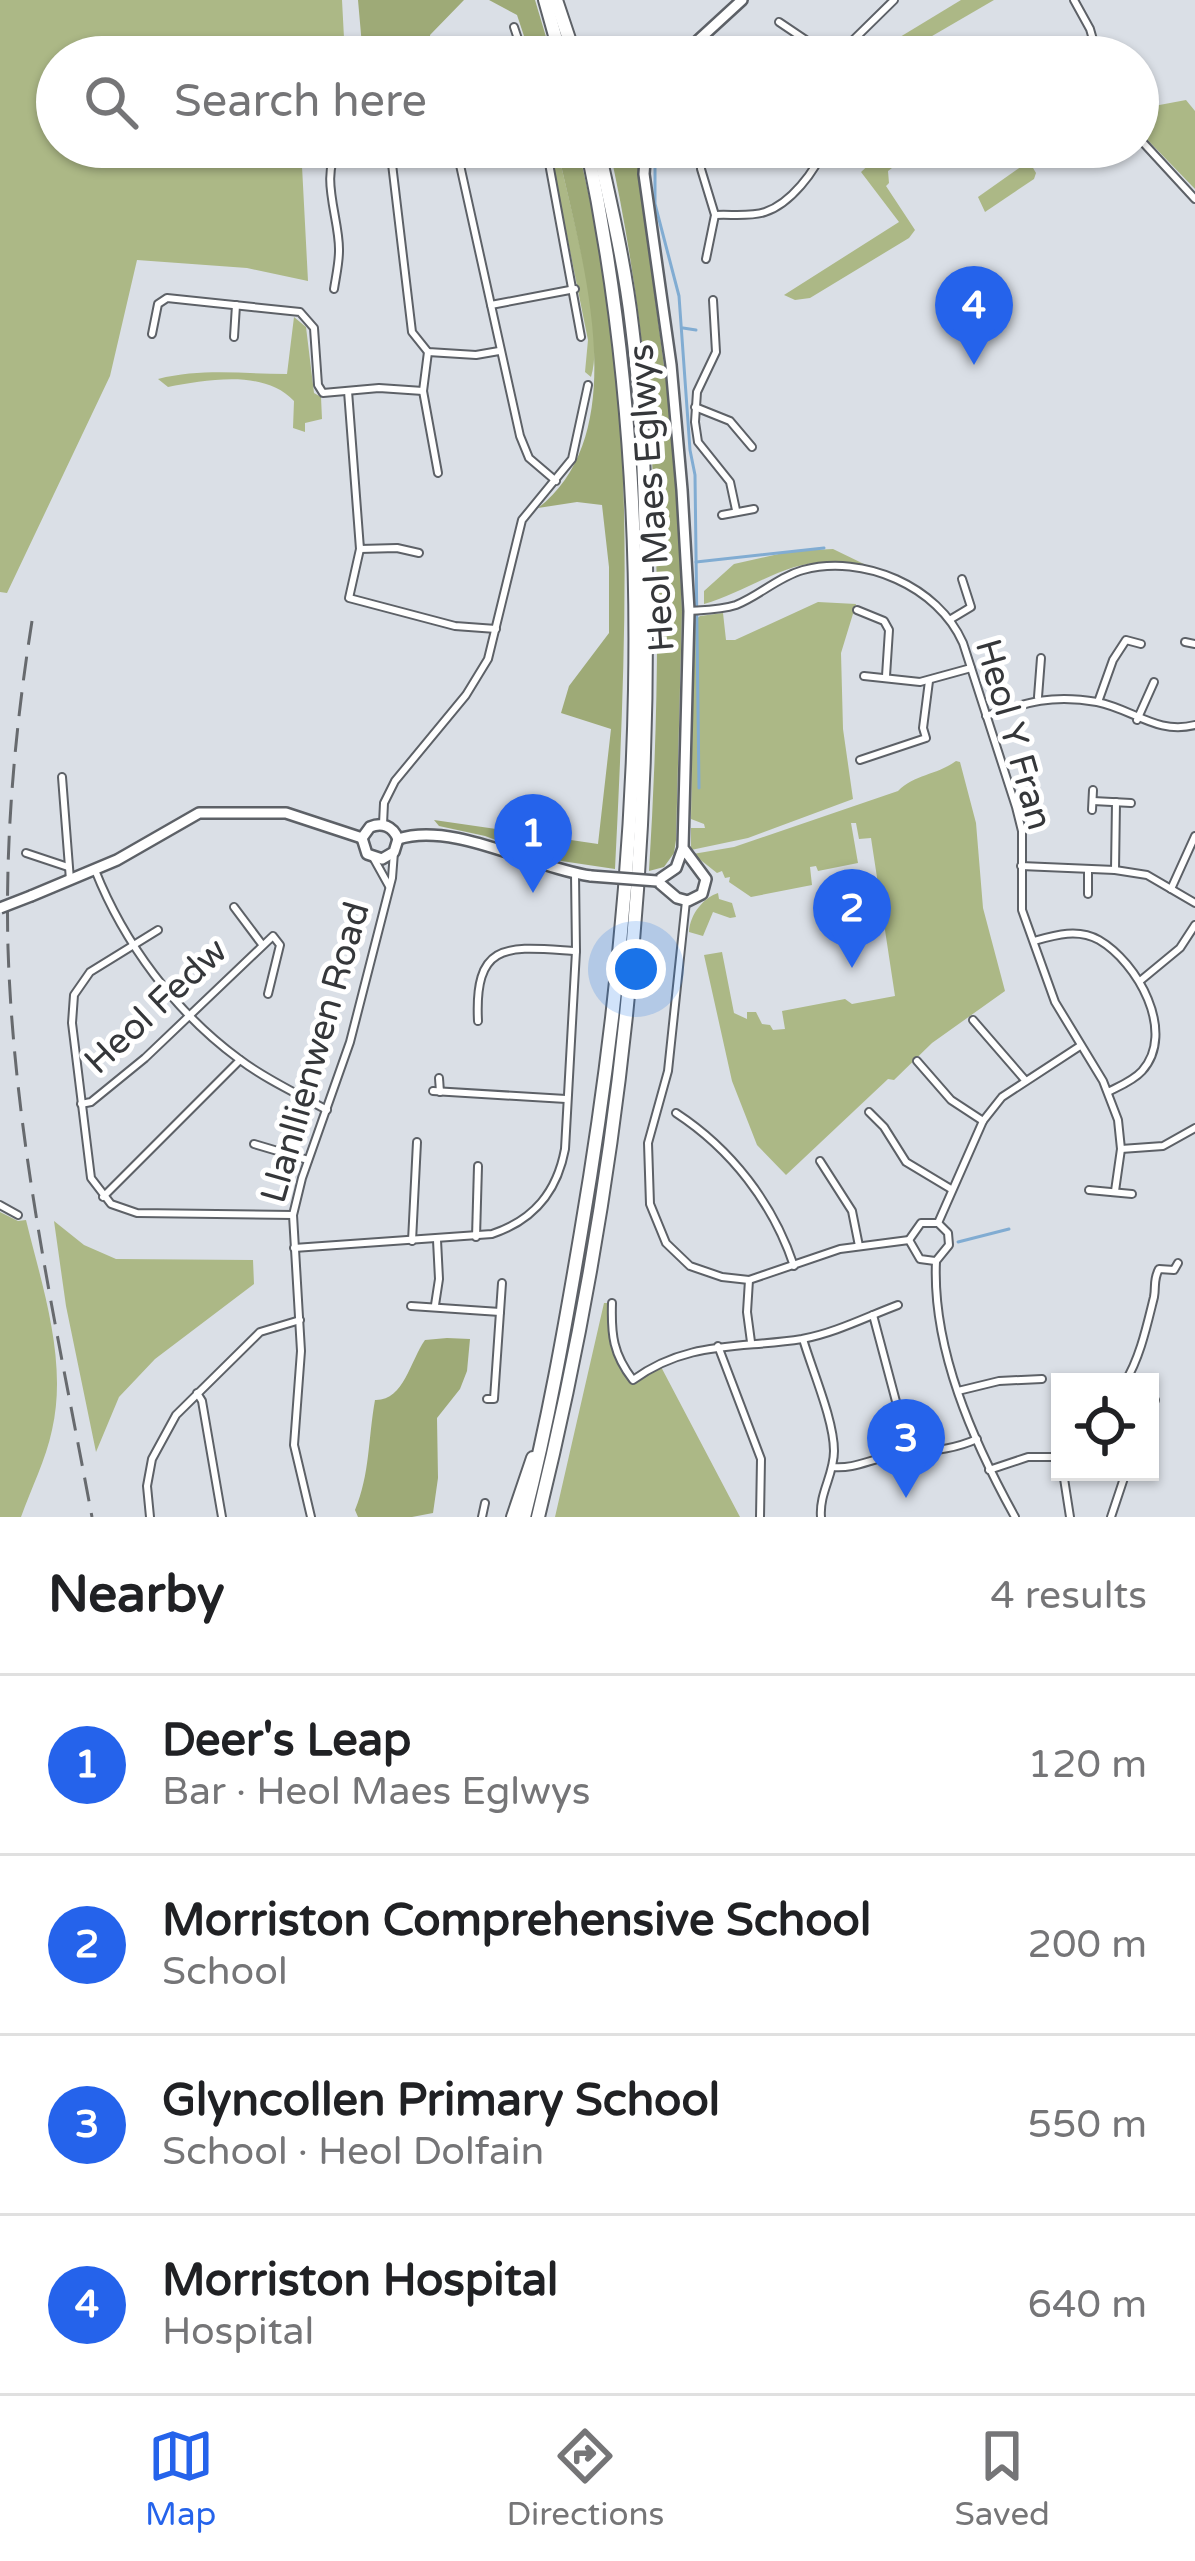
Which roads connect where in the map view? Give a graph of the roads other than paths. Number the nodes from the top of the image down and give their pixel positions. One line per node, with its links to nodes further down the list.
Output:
1 (544, 0): 11 (highway)
2 (556, 0): 12 (highway)
3 (742, 0): 13 (street)
4 (895, 0): 15 (street)
5 (1074, 0): 16 (street)
6 (798, 18): 9 (street)
7 (779, 22): 9 (street)
8 (514, 27): 10 (street)
9 (793, 29): 14 (street)
10 (517, 36)
11 (555, 36)
12 (568, 36)
13 (703, 36)
14 (803, 36)
15 (856, 36)
16 (1092, 36)
17 (1159, 160): 27 (street)
18 (332, 168): 32 (street)
19 (392, 168): 41 (street)
20 (461, 168): 36 (street)
21 (550, 168): 33 (street)
22 (591, 168): 171 (highway)
23 (603, 168): 185 (highway)
24 (644, 168): 56 (street, Heol Maes Eglwys)
25 (704, 168): 28 (street)
26 (816, 168): 28 (street)
27 (1195, 199)
28 (715, 214): 30 (street)
29 (697, 240): 30 (street)
30 (709, 243): 31 (street)
31 (706, 259)
32 (334, 289)
33 (575, 290): 36 (street); 39 (street)
34 (713, 301): 45 (street)
35 (236, 303): 37 (street); 38 (street); 44 (street)
36 (491, 305): 40 (street)
37 (152, 334)
38 (234, 337)
39 (581, 337)
40 (501, 351): 41 (street); 48 (street)
41 (428, 352): 43 (street)
42 (588, 385): 48 (street)
43 (423, 391): 44 (street); 47 (street)
44 (348, 392): 52 (street)
45 (695, 407): 46 (street); 50 (street)
46 (752, 447)
47 (438, 473)
48 (556, 481): 58 (street)
49 (754, 509): 50 (street)
50 (736, 510): 51 (street)
51 (722, 515)
52 (360, 549): 53 (street); 58 (street)
53 (419, 554)
54 (962, 579): 57 (street, Heol Y Fran)
55 (857, 610): 63 (street)
56 (689, 611): 57 (street, Heol Y Fran); 80 (street, Heol Maes Eglwys)
57 (951, 619): 61 (street, Heol Y Fran)
58 (496, 629): 76 (street)
59 (1142, 644): 67 (street)
60 (1041, 658): 66 (street)
61 (971, 668): 64 (street); 68 (street, Heol Y Fran)
62 (864, 676): 63 (street)
63 (886, 676): 64 (street)
64 (929, 681): 71 (street)
65 (1154, 682): 69 (street)
66 (1038, 698): 67 (street); 68 (street)
67 (1098, 702): 69 (street)
68 (986, 716): 85 (street, Heol Y Fran)
69 (1137, 720): 70 (street)
70 (1195, 725)
71 (860, 760)
72 (62, 778): 86 (street)
73 (1093, 790): 74 (street)
74 (1115, 802): 75 (street); 90 (street)
75 (1131, 803)
76 (383, 824): 78 (street); 79 (street)
77 (1195, 836): 95 (street)
78 (362, 838): 83 (street); 87 (street)
79 (398, 839): 81 (street); 91 (street)
80 (683, 848): 84 (street, Heol Maes Eglwys); 88 (street, Heol Maes Eglwys)
81 (394, 852): 83 (street); 94 (street, Llanllienwen Road)
82 (26, 853): 86 (street)
83 (374, 859): 94 (street, Llanllienwen Road)
84 (692, 865): 88 (street); 98 (street)
85 (1021, 866): 89 (street); 104 (street, Heol Y Fran)
86 (68, 867): 92 (street)
87 (95, 870): 92 (street); 106 (street)
88 (674, 870): 93 (street); 96 (street, Heol Maes Eglwys)
89 (1088, 870): 90 (street); 97 (street)
90 (1115, 870): 95 (street)
91 (575, 874): 93 (street, bridge); 107 (street)
92 (70, 880): 101 (street, bridge)
93 (657, 881): 96 (street)
94 (388, 886): 121 (street, Llanllienwen Road)
95 (1171, 890): 99 (street)
96 (671, 892): 98 (street)
97 (1088, 895)
98 (686, 901): 151 (street)
99 (1195, 903)
100 (234, 907): 105 (street)
101 (0, 908)
102 (1195, 925): 108 (street)
103 (158, 930): 106 (street)
104 (1034, 941): 108 (street); 113 (street, Heol Y Fran)
105 (261, 943): 109 (street, Heol Fedw); 110 (street, Heol Fedw)
106 (132, 944): 110 (street); 120 (street)
107 (576, 951): 112 (street); 119 (street)
108 (1139, 982): 118 (street)
109 (268, 994)
110 (189, 1015): 114 (street); 120 (street, Heol Fedw)
111 (973, 1020): 117 (street)
112 (479, 1022)
113 (1080, 1046): 117 (street); 118 (street, Heol Y Fran)
114 (240, 1060): 121 (street); 137 (street)
115 (917, 1061): 124 (street)
116 (439, 1078): 119 (street)
117 (1025, 1080): 124 (street)
118 (1108, 1092): 129 (street, Heol Y Fran)
119 (566, 1099): 142 (street)
120 (81, 1104): 137 (street)
121 (327, 1110): 130 (street, Llanllienwen Road)
122 (869, 1112): 133 (street)
123 (676, 1113): 150 (street)
124 (983, 1121): 133 (street)
125 (1192, 1131): 127 (street); 129 (street)
126 (417, 1142): 145 (street)
127 (1195, 1142)
128 (254, 1144): 130 (street)
129 (1121, 1149): 135 (street)
130 (308, 1160): 140 (street, Llanllienwen Road)
131 (820, 1161): 146 (street)
132 (478, 1166): 142 (street)
133 (951, 1189): 141 (street)
134 (1089, 1190): 135 (street)
135 (1115, 1192): 136 (street)
136 (1132, 1194)
137 (103, 1197): 140 (street)
138 (0, 1205): 139 (street)
139 (18, 1215)
140 (293, 1215): 147 (street, Llanllienwen Road)
141 (938, 1223): 144 (street); 148 (street)
142 (476, 1237): 143 (street)
143 (437, 1240): 145 (street); 154 (street)
144 (909, 1240): 146 (street); 148 (street)
145 (412, 1241): 147 (street)
146 (860, 1246): 150 (street)
147 (294, 1248): 159 (street, Llanllienwen Road)
148 (936, 1261): 167 (street)
149 (1178, 1263): 163 (street)
150 (794, 1266): 151 (street)
151 (749, 1280): 161 (street)
152 (502, 1283): 157 (street)
153 (612, 1303): 165 (street)
154 (435, 1305): 156 (street); 157 (street)
155 (898, 1305): 158 (street)
156 (411, 1306)
157 (500, 1312): 169 (street)
158 (873, 1315): 160 (street); 172 (street)
159 (300, 1320): 168 (street); 181 (street, Llanllienwen Road)
160 (803, 1339): 161 (street); 174 (street)
161 (751, 1343): 162 (street)
162 (718, 1346): 165 (street); 186 (street)
163 (1131, 1373)
164 (1042, 1379): 167 (street)
165 (633, 1380): 166 (street)
166 (626, 1388)
167 (958, 1390): 170 (street)
168 (197, 1393): 179 (street); 180 (street)
169 (487, 1399)
170 (977, 1439): 172 (street); 175 (street)
171 (541, 1441): 183 (highway); 184 (highway)
172 (910, 1454): 174 (street)
173 (1051, 1457): 175 (street)
174 (832, 1467): 187 (street)
175 (989, 1470): 188 (street)
176 (1064, 1481): 189 (street)
177 (1123, 1481): 190 (street)
178 (484, 1503): 182 (street)
179 (150, 1517)
180 (221, 1517)
181 (311, 1517)
182 (482, 1517)
183 (513, 1517)
184 (524, 1517)
185 (541, 1517)
186 (760, 1517)
187 (820, 1517)
188 (1015, 1517)
189 (1070, 1517)
190 (1111, 1517)

